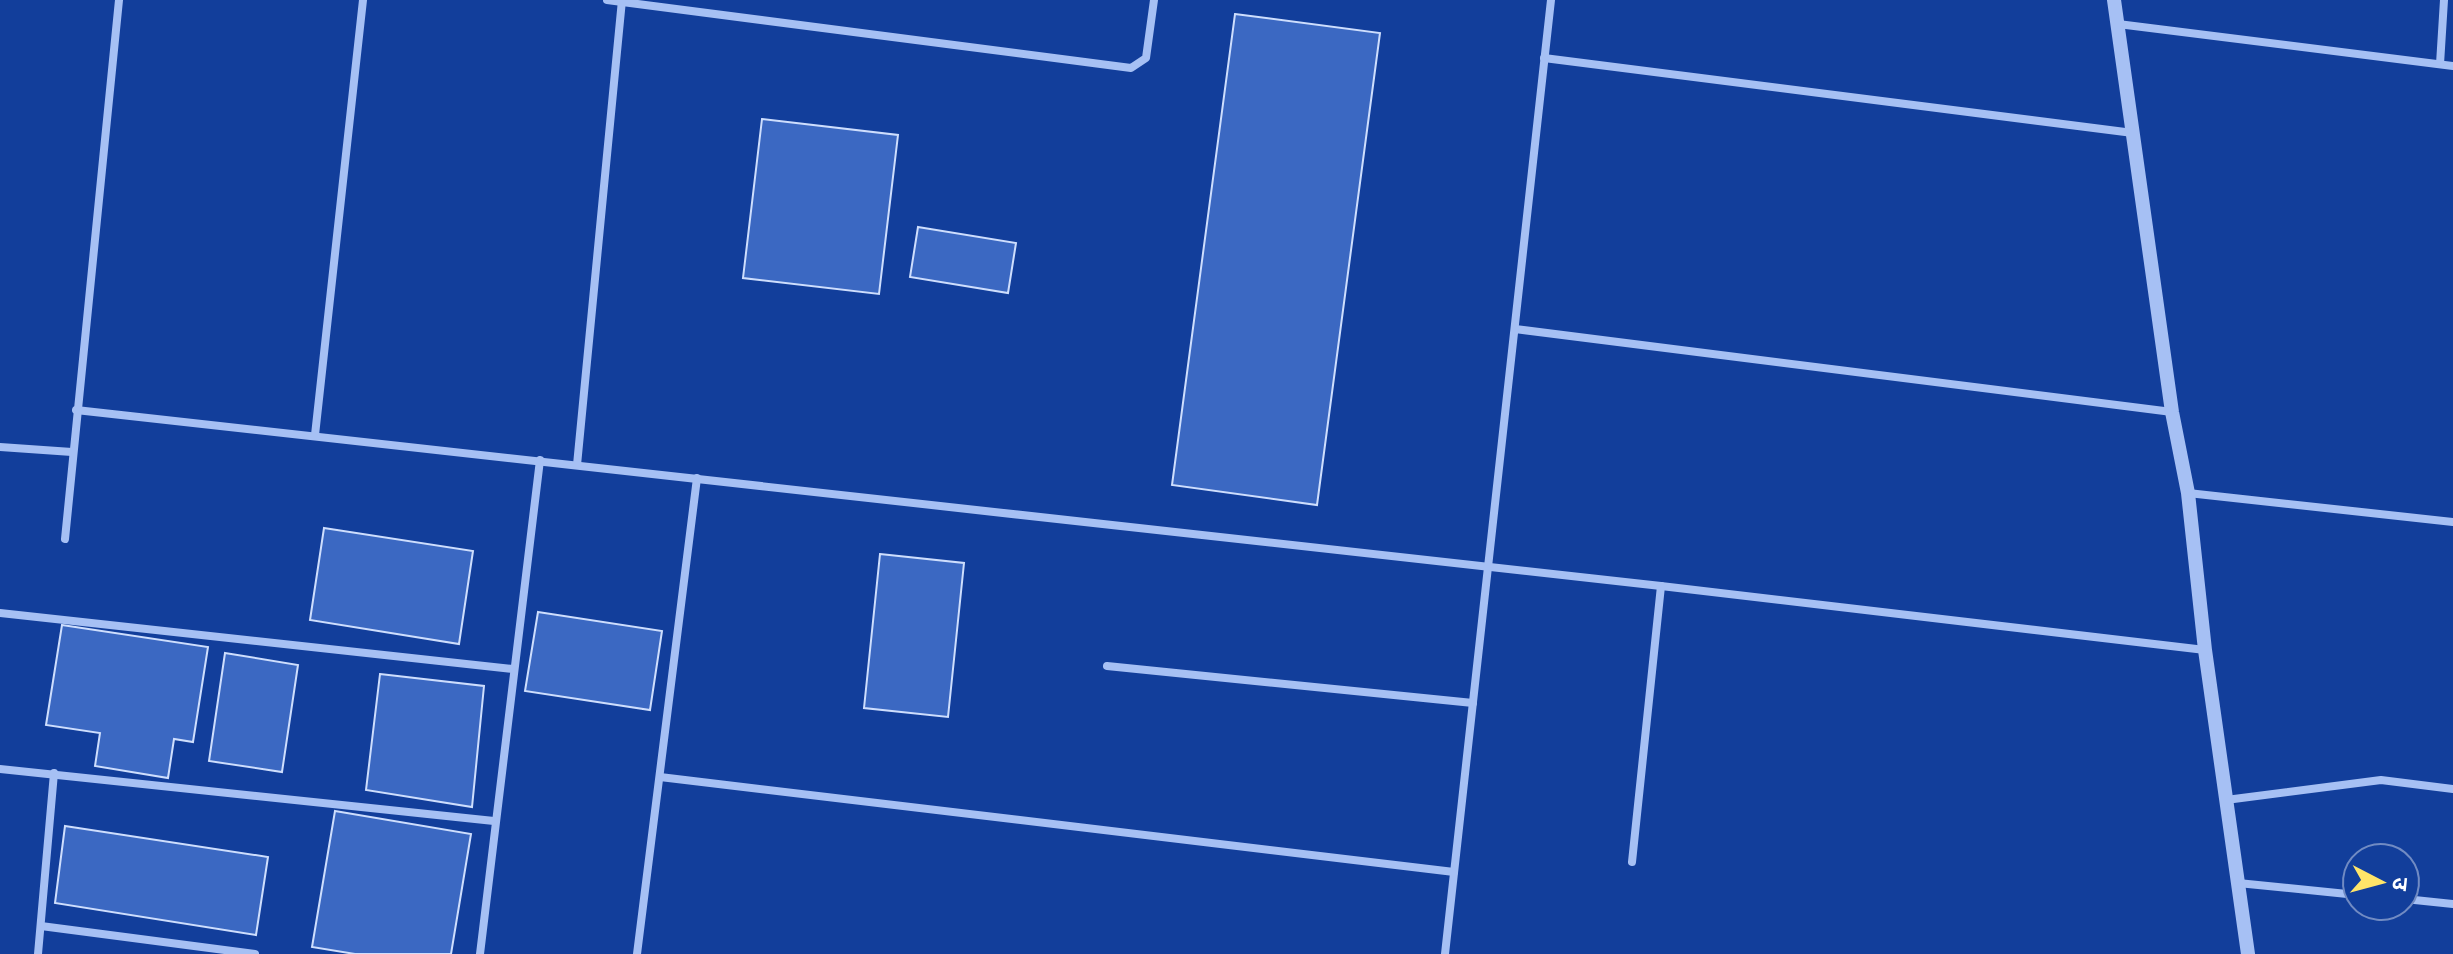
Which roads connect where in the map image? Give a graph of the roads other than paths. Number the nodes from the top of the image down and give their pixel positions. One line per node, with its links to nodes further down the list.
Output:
1 (119, 0): 15 (street)
2 (363, 0): 17 (street)
3 (607, 0): 8 (street)
4 (1154, 0): 8 (street)
5 (1551, 0): 10 (street)
6 (2114, 0): 9 (street)
7 (2444, 0): 11 (street)
8 (622, 1): 21 (street)
9 (2118, 24): 11 (street); 13 (street)
10 (1544, 58): 13 (street); 14 (street)
11 (2440, 64): 12 (street)
12 (2453, 66)
13 (2133, 133): 16 (street)
14 (1515, 329): 16 (street); 26 (street)
15 (76, 410): 17 (street); 19 (street)
16 (2172, 412): 23 (street)
17 (315, 435): 20 (street)
18 (0, 447): 19 (street)
19 (72, 452): 25 (street)
20 (540, 460): 21 (street); 31 (street)
21 (577, 465): 22 (street)
22 (697, 478): 26 (street); 35 (street)
23 (2188, 493): 24 (street); 29 (street)
24 (2453, 522)
25 (65, 539)
26 (1488, 566): 27 (street); 32 (street)
27 (1661, 586): 29 (street); 39 (street)
28 (0, 613): 31 (street)
29 (2205, 650): 37 (street)
30 (1107, 666): 32 (street)
31 (513, 669): 38 (street)
32 (1473, 703): 40 (street)
33 (0, 769): 34 (street)
34 (54, 773): 38 (street); 45 (street)
35 (660, 777): 40 (street); 49 (street)
36 (2453, 789): 37 (street)
37 (2226, 800): 41 (street)
38 (494, 821): 48 (street)
39 (1632, 862)
40 (1454, 872): 50 (street)
41 (2238, 883): 42 (street); 51 (street)
42 (2341, 893)
43 (2421, 901): 44 (street)
44 (2453, 904)
45 (41, 926): 46 (street); 47 (street)
46 (38, 954)
47 (255, 954)
48 (480, 954)
49 (637, 954)
50 (1445, 954)
51 (2248, 954)

